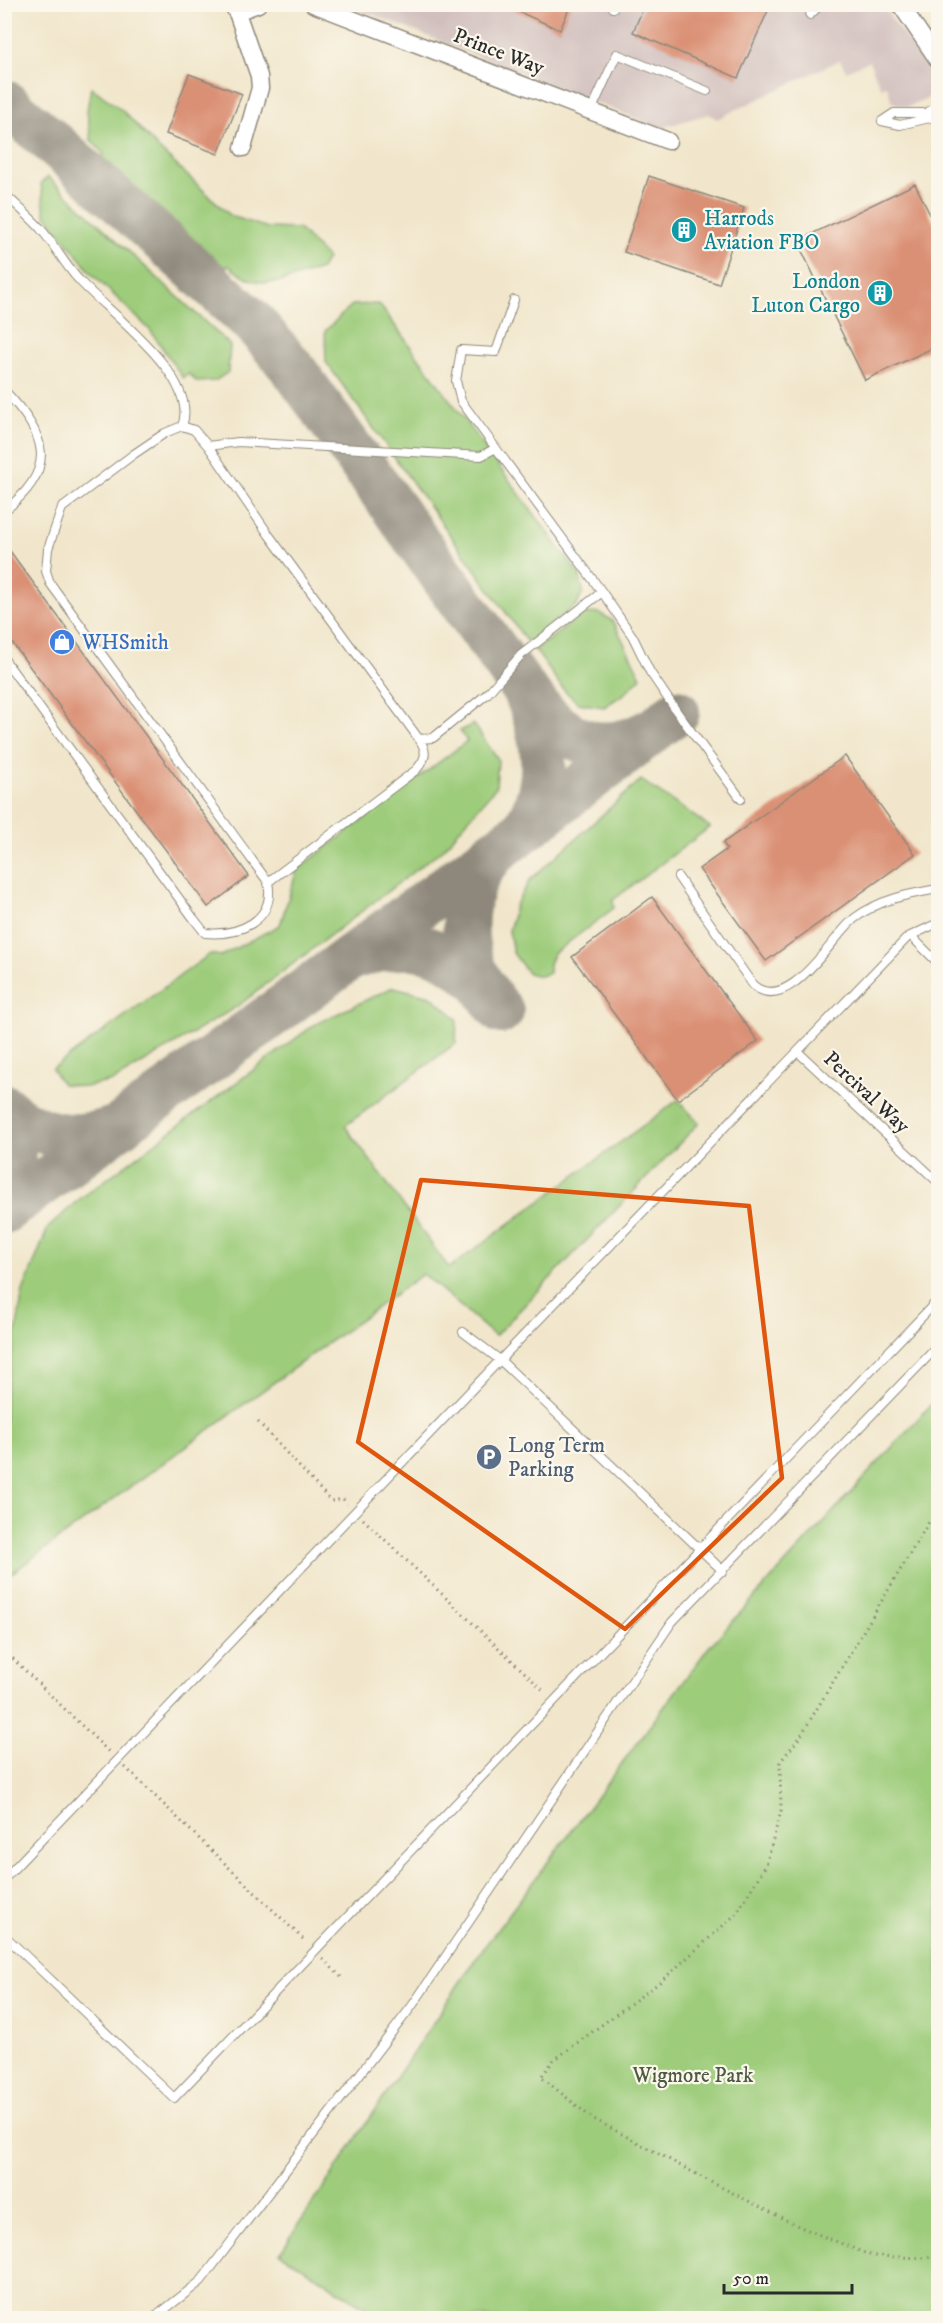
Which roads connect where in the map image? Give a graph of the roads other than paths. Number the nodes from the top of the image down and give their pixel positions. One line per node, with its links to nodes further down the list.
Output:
1 (258, 4): 5 (street)
2 (313, 4): 10 (street, Prince Way)
3 (820, 4): 6 (lane)
4 (900, 4): 7 (street)
5 (235, 8): 13 (street)
6 (810, 15)
7 (939, 60)
8 (707, 91): 10 (lane)
9 (939, 107): 11 (lane)
10 (591, 111): 12 (street, Prince Way)
11 (939, 116)
12 (668, 141)
13 (243, 148)
14 (6, 199): 17 (lane)
15 (514, 300): 19 (lane)
16 (4, 390): 20 (lane)
17 (182, 426): 18 (lane); 26 (lane)
18 (208, 446): 19 (lane); 23 (lane)
19 (496, 448): 21 (lane)
20 (4, 511)
21 (602, 592): 23 (lane); 24 (lane)
22 (4, 659): 26 (lane)
23 (419, 739): 26 (lane)
24 (741, 799)
25 (678, 877): 27 (lane)
26 (268, 882)
27 (939, 889)
28 (939, 923): 29 (lane)
29 (911, 936): 30 (lane); 31 (lane)
30 (939, 963)
31 (798, 1052): 32 (lane, Percival Way); 36 (lane)
32 (939, 1182)
33 (939, 1300): 37 (lane)
34 (463, 1332): 36 (lane)
35 (939, 1346): 38 (lane)
36 (500, 1360): 37 (lane); 39 (lane)
37 (700, 1550): 38 (lane); 40 (lane)
38 (723, 1571): 41 (lane)
39 (4, 1879)
40 (4, 1935)
41 (155, 2316)

